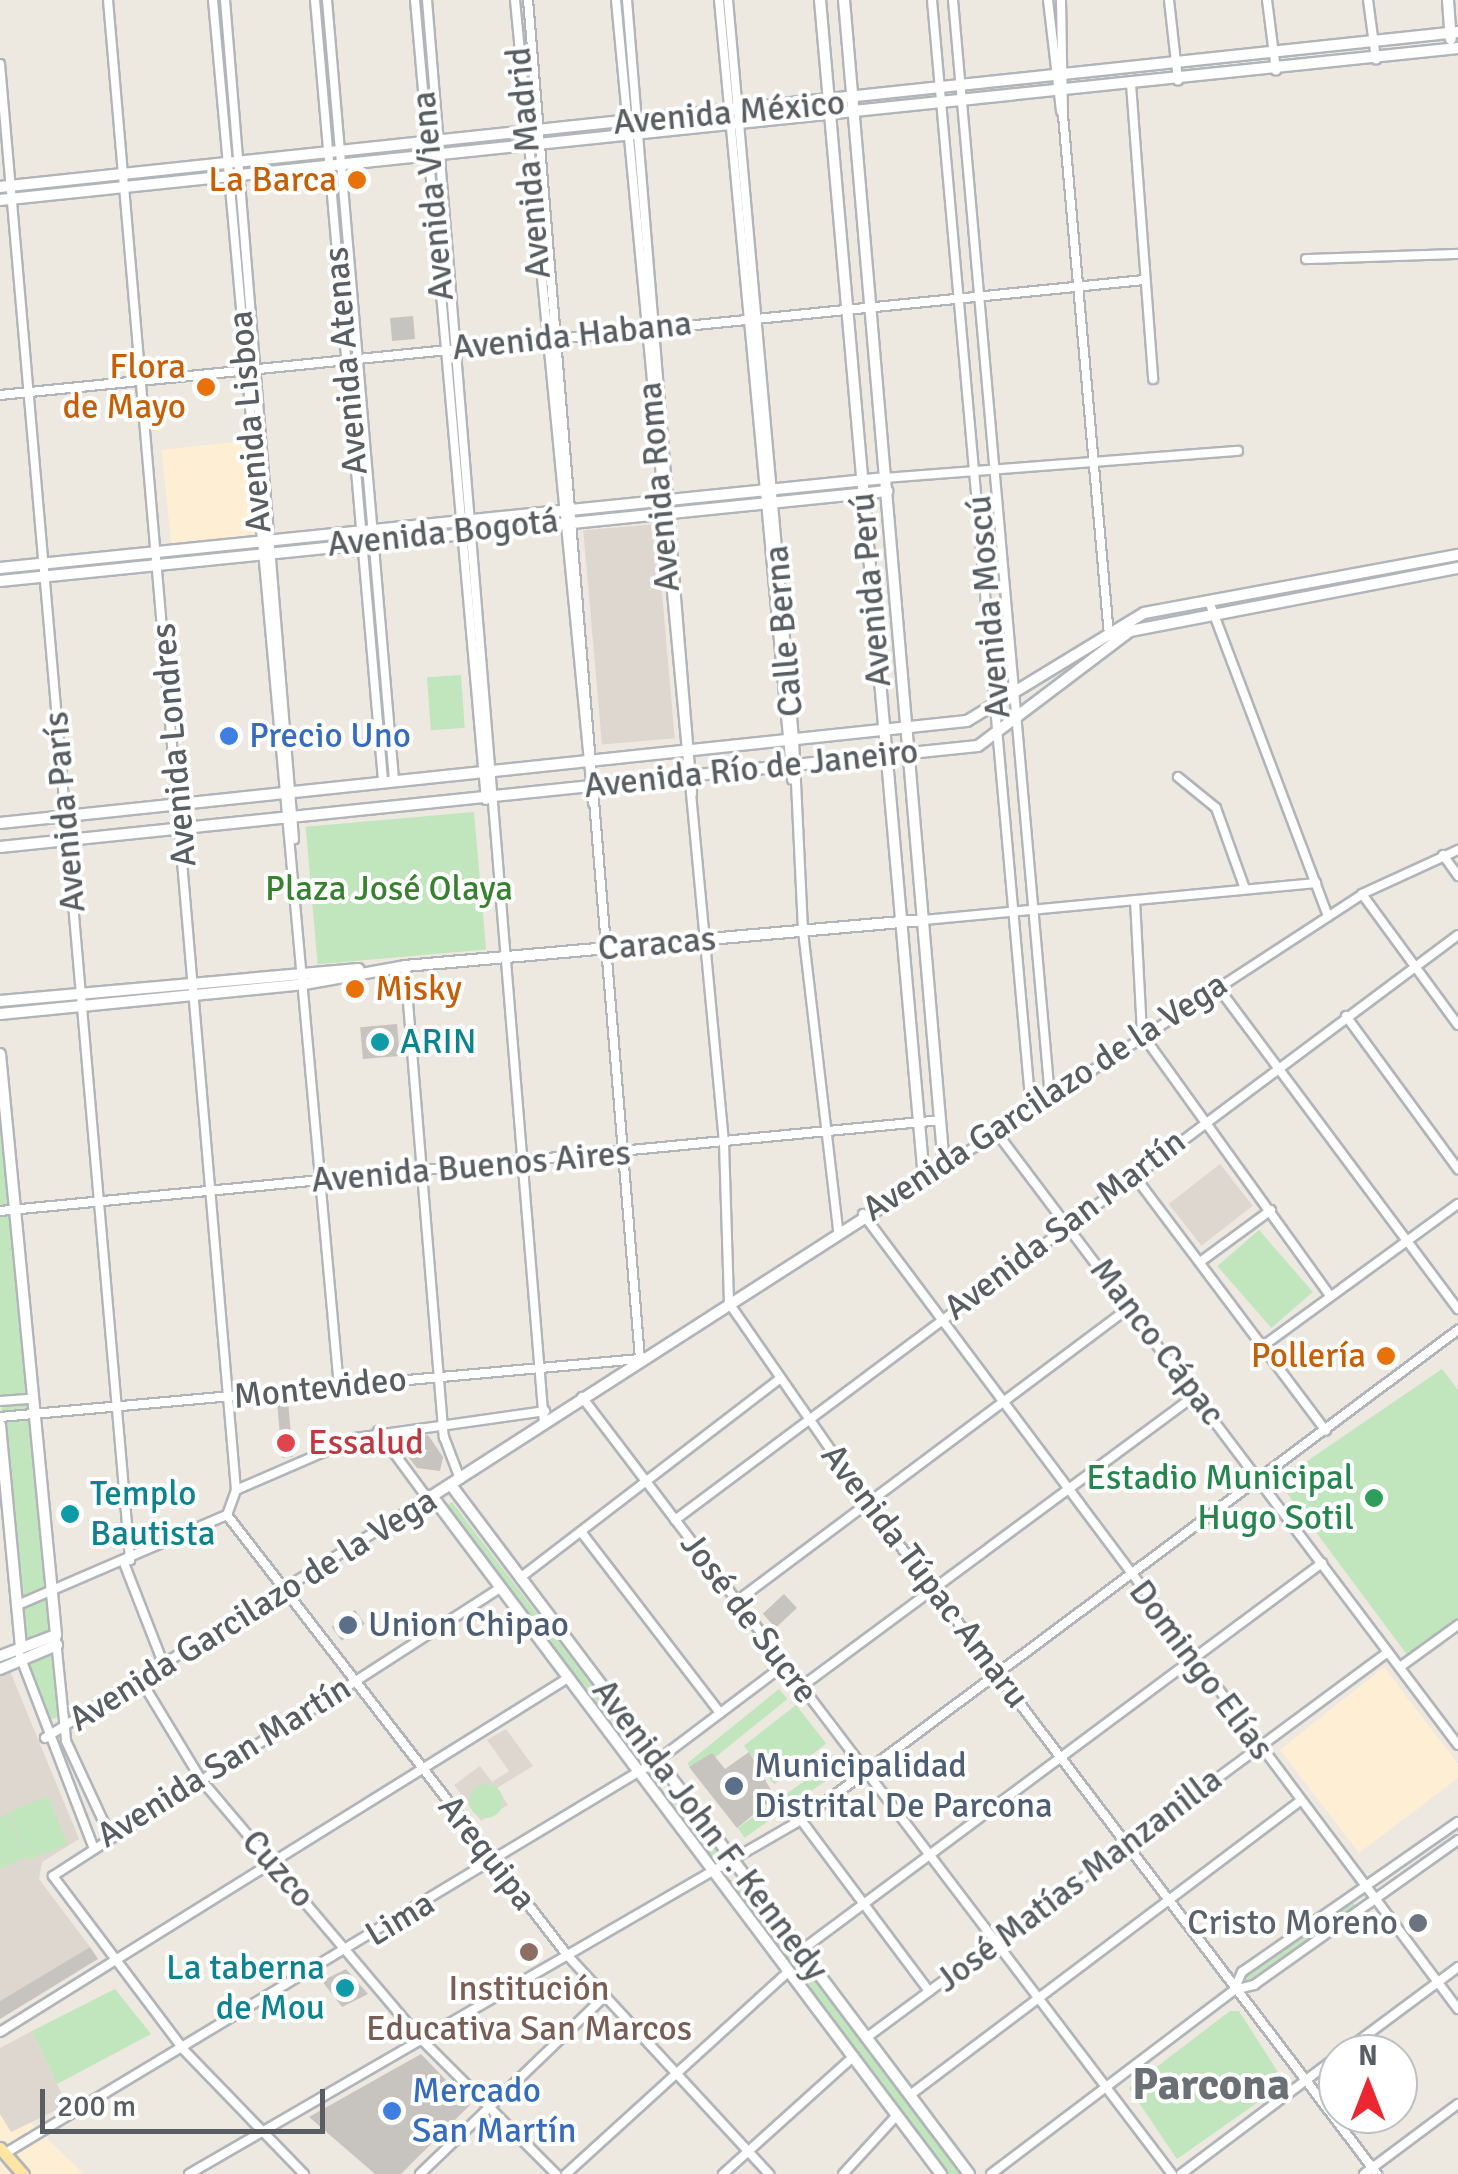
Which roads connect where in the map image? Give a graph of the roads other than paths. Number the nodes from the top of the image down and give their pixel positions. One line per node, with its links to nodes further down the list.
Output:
1 (108, 0): 52 (street, Avenida Londres)
2 (213, 0): 49 (street, Avenida Lisboa)
3 (224, 0): 49 (street, Avenida Lisboa)
4 (316, 0): 48 (street, Avenida Atenas)
5 (327, 0): 48 (street, Avenida Atenas)
6 (415, 0): 47 (street, Avenida Viena)
7 (427, 0): 47 (street, Avenida Viena)
8 (516, 0): 46 (street, Avenida Madrid)
9 (528, 0): 46 (street, Avenida Madrid)
10 (616, 0): 44 (street, Avenida Roma)
11 (627, 0): 44 (street, Avenida Roma)
12 (718, 0): 43 (street)
13 (728, 0): 43 (street)
14 (820, 0): 42 (street, Avenida Perú)
15 (844, 0): 41 (street, Avenida Perú)
16 (932, 0): 38 (street, Avenida Moscú)
17 (954, 0): 36 (street, Avenida Moscú)
18 (1048, 0): 33 (street)
19 (1061, 0): 32 (street)
20 (1170, 0): 30 (street)
21 (1267, 0): 27 (street)
22 (1368, 0): 25 (street)
23 (1448, 0): 24 (street)
24 (1454, 33): 25 (street, Avenida México); 26 (street)
25 (1374, 44): 27 (street, Avenida México); 28 (street)
26 (1456, 52): 28 (street, Avenida México)
27 (1274, 55): 30 (street, Avenida México); 31 (street)
28 (1376, 59): 31 (street, Avenida México)
29 (0, 64): 53 (street, Avenida París)
30 (1176, 64): 32 (street, Avenida México); 34 (street)
31 (1276, 70): 34 (street, Avenida México)
32 (1066, 76): 33 (street, Avenida México); 37 (street)
33 (1052, 78): 36 (street, Avenida México); 37 (street)
34 (1178, 80): 35 (street, Avenida México)
35 (1131, 84): 37 (street, Avenida México); 59 (street)
36 (960, 90): 38 (street, Avenida México); 39 (street, Avenida Moscú)
37 (1059, 91): 39 (street, Avenida México); 60 (street)
38 (939, 92): 40 (street, Avenida Moscú); 41 (street, Avenida México)
39 (962, 103): 40 (street, Avenida México); 61 (street, Avenida Moscú)
40 (942, 105): 41 (street, Avenida México); 62 (street, Avenida Moscú)
41 (853, 106): 42 (street, Avenida México); 63 (street, Avenida Perú)
42 (828, 108): 43 (street, Avenida México); 64 (street, Avenida Perú)
43 (734, 118): 44 (street, Avenida México); 45 (street, Avenida México); 65 (street, Calle Berna)
44 (632, 120): 45 (street, Avenida Roma); 46 (street, Avenida México)
45 (633, 133): 46 (street, Avenida México); 66 (street, Avenida Roma); 67 (street, Avenida Roma)
46 (534, 138): 47 (street, Avenida México); 68 (street, Avenida Madrid); 69 (street, Avenida Madrid)
47 (435, 149): 48 (street, Avenida México); 50 (street, Avenida México); 70 (street, Avenida Viena); 71 (street, Avenida Viena)
48 (334, 153): 49 (street, Avenida México); 50 (street, Avenida Atenas)
49 (233, 163): 51 (street, Avenida Lisboa); 52 (street, Avenida México)
50 (335, 167): 51 (street, Avenida México); 72 (street, Avenida Atenas); 73 (street, Avenida Atenas)
51 (234, 177): 52 (street, Avenida México); 74 (street, Avenida Lisboa)
52 (127, 183): 53 (street, Avenida México); 55 (street, Avenida México); 76 (street, Avenida Londres)
53 (13, 186): 54 (street, Avenida México); 55 (street, Avenida París)
54 (0, 187)
55 (14, 199): 56 (street, Avenida México); 77 (street, Avenida París)
56 (0, 200)
57 (1458, 254): 58 (street)
58 (1306, 259)
59 (1145, 280): 60 (street, Avenida Habana); 75 (street)
60 (1080, 284): 61 (street, Avenida Habana); 80 (street)
61 (980, 294): 62 (street, Avenida Habana); 81 (street, Avenida Moscú)
62 (961, 296): 63 (street, Avenida Habana); 82 (street, Avenida Moscú)
63 (870, 306): 64 (street, Avenida Habana); 83 (street, Avenida Perú)
64 (848, 309): 65 (street, Avenida Habana); 85 (street, Avenida Perú)
65 (751, 319): 66 (street, Avenida Habana); 87 (street, Calle Berna)
66 (656, 326): 67 (street, Avenida Habana); 88 (street, Avenida Roma)
67 (644, 328): 68 (street, Avenida Habana); 88 (street, Avenida Roma)
68 (556, 337): 69 (street, Avenida Habana); 89 (street, Avenida Madrid)
69 (542, 338): 70 (street, Avenida Habana); 89 (street, Avenida Madrid)
70 (457, 347): 71 (street, Avenida Habana); 90 (street, Avenida Viena)
71 (446, 348): 73 (street, Avenida Habana); 91 (street, Avenida Viena)
72 (345, 356): 73 (street, Avenida Habana); 74 (street, Avenida Habana); 92 (street, Avenida Atenas)
73 (356, 356): 92 (street, Avenida Atenas)
74 (250, 366): 76 (street, Avenida Habana); 93 (street, Avenida Lisboa)
75 (1153, 379)
76 (144, 382): 77 (street, Avenida Habana); 95 (street, Avenida Londres)
77 (29, 392): 78 (street, Avenida Habana); 98 (street, Avenida París)
78 (0, 395)
79 (1238, 451): 80 (street)
80 (1095, 465): 81 (street); 102 (street)
81 (994, 472): 82 (street); 103 (street, Avenida Moscú)
82 (976, 474): 84 (street); 104 (street, Avenida Moscú)
83 (885, 478): 84 (street); 85 (street, Avenida Bogotá); 86 (street, Avenida Perú)
84 (902, 482): 86 (street)
85 (862, 488): 86 (street, Avenida Bogotá); 87 (street, Avenida Bogotá); 107 (street, Avenida Perú)
86 (886, 491): 106 (street, Avenida Perú)
87 (767, 495): 88 (street, Avenida Bogotá); 109 (street, Calle Berna)
88 (666, 504): 89 (street, Avenida Bogotá); 110 (street, Avenida Roma)
89 (567, 516): 90 (street, Avenida Bogotá); 113 (street, Avenida Madrid)
90 (473, 524): 91 (street, Avenida Bogotá); 115 (street, Avenida Viena)
91 (460, 525): 92 (street, Avenida Bogotá); 115 (street, Avenida Viena)
92 (367, 536): 93 (street, Avenida Bogotá); 118 (street, Avenida Atenas)
93 (266, 547): 95 (street, Avenida Bogotá); 120 (street, Avenida Lisboa)
94 (1458, 555): 100 (street, Avenida Río de Janeiro)
95 (159, 558): 98 (street, Avenida Bogotá); 122 (street, Avenida Londres)
96 (0, 568): 98 (street, Avenida Bogotá)
97 (1458, 568): 100 (street, Avenida Río de Janeiro)
98 (44, 570): 99 (street, Avenida Bogotá); 123 (street, Avenida París)
99 (0, 580)
100 (1363, 580): 101 (street, Avenida Río de Janeiro)
101 (1212, 609): 102 (street, Avenida Río de Janeiro); 134 (street)
102 (1109, 636): 103 (street, Avenida Río de Janeiro); 105 (street, Avenida Río de Janeiro)
103 (1016, 694): 104 (street, Avenida Río de Janeiro); 105 (street, Avenida Moscú)
104 (998, 705): 106 (street, Avenida Río de Janeiro); 108 (street, Avenida Moscú)
105 (1016, 710): 108 (street, Avenida Río de Janeiro); 126 (street, Avenida Moscú)
106 (906, 728): 107 (street, Avenida Río de Janeiro); 111 (street, Avenida Perú)
107 (884, 732): 109 (street, Avenida Río de Janeiro); 112 (street, Avenida Perú)
108 (1001, 734): 111 (street, Avenida Río de Janeiro); 127 (street, Avenida Moscú)
109 (788, 741): 110 (street, Avenida Río de Janeiro); 114 (street, Calle Berna)
110 (688, 750): 113 (street, Avenida Río de Janeiro); 116 (street, Avenida Roma)
111 (908, 752): 112 (street, Avenida Río de Janeiro); 141 (street, Avenida Perú)
112 (886, 755): 114 (street, Avenida Río de Janeiro); 142 (street, Avenida Perú)
113 (588, 759): 115 (street, Avenida Río de Janeiro); 119 (street, Avenida Madrid)
114 (791, 764): 116 (street, Avenida Río de Janeiro); 143 (street, Calle Berna)
115 (487, 770): 118 (street, Avenida Río de Janeiro); 121 (street, Avenida Viena)
116 (690, 775): 119 (street, Avenida Río de Janeiro); 145 (street, Avenida Roma)
117 (1178, 777): 135 (street)
118 (389, 780): 120 (street, Avenida Río de Janeiro)
119 (591, 786): 121 (street, Avenida Río de Janeiro); 146 (street, Avenida Madrid)
120 (288, 793): 122 (street, Avenida Río de Janeiro); 124 (street, Avenida Lisboa)
121 (490, 801): 124 (street, Avenida Río de Janeiro); 147 (street, Avenida Viena)
122 (179, 805): 123 (street, Avenida Río de Janeiro); 128 (street, Avenida Londres)
123 (64, 818): 125 (street, Avenida Río de Janeiro); 129 (street, Avenida París)
124 (291, 822): 128 (street, Avenida Río de Janeiro); 150 (street, Avenida Lisboa)
125 (0, 823)
126 (1023, 823): 127 (street); 138 (street, Avenida Moscú)
127 (1007, 826): 139 (street, Avenida Moscú)
128 (181, 832): 129 (street, Avenida Río de Janeiro); 151 (street, Avenida Londres)
129 (67, 841): 130 (street, Avenida Río de Janeiro); 154 (street, Avenida París)
130 (0, 847)
131 (1458, 850): 132 (street, Avenida Garcilazo de la Vega)
132 (1443, 855): 133 (street); 136 (street, Avenida Garcilazo de la Vega)
133 (1458, 876)
134 (1316, 883): 135 (street, Caracas); 140 (street)
135 (1245, 889): 137 (street, Caracas)
136 (1362, 894): 140 (street, Avenida Garcilazo de la Vega); 149 (street)
137 (1135, 900): 138 (street, Caracas); 161 (street)
138 (1033, 907): 139 (street, Caracas); 156 (street, Avenida Moscú)
139 (1016, 909): 141 (street, Caracas); 157 (street, Avenida Moscú)
140 (1328, 916): 152 (street, Avenida Garcilazo de la Vega)
141 (924, 920): 142 (street, Caracas); 166 (street, Avenida Perú)
142 (900, 923): 143 (street, Caracas); 168 (street, Avenida Perú)
143 (804, 931): 145 (street, Caracas); 170 (street)
144 (1458, 935): 149 (street, Avenida San Martín)
145 (705, 940): 146 (street, Caracas); 171 (street, Avenida Roma)
146 (604, 948): 147 (street, Caracas); 172 (street, Avenida Madrid)
147 (504, 957): 148 (street, Caracas); 173 (street, Avenida Viena)
148 (405, 966): 150 (street, Caracas); 176 (street)
149 (1414, 966): 159 (street, Avenida San Martín); 160 (street)
150 (304, 978): 151 (street); 153 (street); 178 (street, Avenida Lisboa)
151 (193, 982): 153 (street, Avenida Londres); 154 (street)
152 (1217, 986): 161 (street, Avenida Garcilazo de la Vega); 163 (street)
153 (194, 995): 154 (street); 180 (street, Avenida Londres)
154 (81, 998): 155 (street); 158 (street); 181 (street, Avenida París)
155 (0, 1001)
156 (1042, 1006): 157 (street); 164 (street, Avenida Moscú)
157 (1023, 1008): 165 (street, Avenida Moscú)
158 (0, 1014)
159 (1346, 1016): 163 (street, Avenida San Martín); 175 (street)
160 (1458, 1025)
161 (1142, 1034): 164 (street, Avenida Garcilazo de la Vega); 167 (street)
162 (0, 1054): 183 (street)
163 (1274, 1068): 167 (street, Avenida San Martín); 189 (street)
164 (1050, 1098): 165 (street, Avenida Garcilazo de la Vega)
165 (1031, 1110): 169 (street, Avenida Garcilazo de la Vega)
166 (942, 1120): 168 (street, Avenida Buenos Aires); 174 (street, Avenida Perú)
167 (1206, 1120): 177 (street, Avenida San Martín); 184 (street)
168 (918, 1124): 170 (street, Avenida Buenos Aires); 179 (street, Avenida Perú)
169 (997, 1132): 174 (street, Avenida Garcilazo de la Vega); 187 (street, Manco Cápac)
170 (823, 1133): 171 (street, Avenida Buenos Aires); 188 (street)
171 (724, 1144): 172 (street, Avenida Buenos Aires); 192 (street, Avenida Roma)
172 (623, 1153): 173 (street, Avenida Buenos Aires); 198 (street, Avenida Madrid)
173 (524, 1162): 176 (street, Avenida Buenos Aires); 199 (street, Avenida Viena)
174 (944, 1167): 179 (street, Avenida Garcilazo de la Vega)
175 (1458, 1169)
176 (423, 1170): 178 (street, Avenida Buenos Aires); 200 (street)
177 (1133, 1174): 187 (street, Avenida San Martín); 190 (street)
178 (321, 1180): 180 (street, Avenida Buenos Aires); 202 (street, Avenida Lisboa)
179 (924, 1180): 186 (street, Avenida Garcilazo de la Vega)
180 (210, 1192): 181 (street, Avenida Buenos Aires); 205 (street, Avenida Londres)
181 (100, 1203): 183 (street, Avenida Buenos Aires); 208 (street, Avenida París)
182 (1458, 1204): 189 (street)
183 (13, 1210): 185 (street, Avenida Buenos Aires); 206 (street)
184 (1271, 1210): 190 (street); 191 (street)
185 (0, 1211)
186 (863, 1214): 188 (street, Avenida Garcilazo de la Vega); 195 (street, Domingo Elías)
187 (1067, 1224): 193 (street, Manco Cápac); 195 (street, Avenida San Martín)
188 (838, 1230): 192 (street, Avenida Garcilazo de la Vega)
189 (1405, 1245): 191 (street); 194 (street)
190 (1200, 1262): 197 (street)
191 (1330, 1296): 197 (street)
192 (729, 1304): 198 (street, Avenida Garcilazo de la Vega); 201 (street, Avenida Túpac Amaru)
193 (1130, 1307): 203 (street, Manco Cápac); 209 (street)
194 (1458, 1309)
195 (936, 1321): 209 (street, Domingo Elías); 213 (street, Avenida San Martín)
196 (1458, 1330): 216 (street)
197 (1263, 1346): 216 (street)
198 (640, 1359): 199 (street, Montevideo); 204 (street, Avenida Garcilazo de la Vega)
199 (541, 1368): 200 (street, Montevideo); 211 (street, Avenida Viena)
200 (442, 1376): 202 (street, Montevideo); 215 (street)
201 (778, 1381): 213 (street, Avenida Túpac Amaru); 219 (street)
202 (339, 1386): 205 (street, Montevideo)
203 (1197, 1394): 218 (street, Manco Cápac); 222 (street)
204 (582, 1396): 211 (street, Avenida Garcilazo de la Vega); 219 (street, José de Sucre)
205 (228, 1398): 208 (street, Montevideo); 221 (street, Avenida Londres)
206 (28, 1399): 207 (street); 210 (street)
207 (0, 1401)
208 (118, 1407): 210 (street, Montevideo); 228 (street, Avenida París)
209 (1000, 1407): 222 (street, Domingo Elías); 224 (street)
210 (30, 1415): 212 (street, Montevideo); 235 (street)
211 (545, 1416): 215 (street); 220 (street, Avenida Garcilazo de la Vega)
212 (0, 1417)
213 (806, 1420): 224 (street, Avenida Túpac Amaru); 226 (street, Avenida San Martín)
214 (0, 1425): 237 (street)
215 (443, 1427): 217 (street); 220 (street)
216 (1326, 1431): 218 (street)
217 (378, 1432): 221 (street); 223 (street)
218 (1260, 1478): 229 (street, Manco Cápac); 230 (street)
219 (646, 1480): 226 (street, José de Sucre); 227 (street)
220 (456, 1482): 223 (street, Avenida Garcilazo de la Vega); 231 (street, Avenida John F. Kennedy)
221 (236, 1490): 225 (street)
222 (1066, 1491): 230 (street, Domingo Elías); 233 (street)
223 (430, 1498): 232 (street, Avenida John F. Kennedy); 234 (street, Avenida Garcilazo de la Vega)
224 (869, 1505): 233 (street, Avenida Túpac Amaru); 236 (street)
225 (227, 1515): 228 (street); 234 (street, Arequipa)
226 (675, 1520): 236 (street, José de Sucre)
227 (582, 1533): 231 (street); 253 (street)
228 (127, 1561): 235 (street); 245 (street)
229 (1322, 1563): 241 (street, Manco Cápac); 243 (street)
230 (1129, 1575): 243 (street, Domingo Elías); 248 (street)
231 (520, 1578): 259 (street, Avenida John F. Kennedy)
232 (500, 1588): 249 (street, Avenida John F. Kennedy); 250 (street, Avenida San Martín)
233 (933, 1590): 248 (street, Avenida Túpac Amaru); 252 (street)
234 (284, 1592): 245 (street, Avenida Garcilazo de la Vega); 250 (street, Arequipa)
235 (48, 1594): 237 (street); 239 (street)
236 (737, 1601): 244 (street, José de Sucre)
237 (20, 1604): 242 (street)
238 (1458, 1625): 246 (street)
239 (56, 1640): 242 (street); 254 (street)
240 (1, 1652): 242 (street)
241 (1388, 1652): 246 (street, Manco Cápac); 257 (street, José Matías Manzanilla)
242 (20, 1653): 247 (street); 255 (street)
243 (1194, 1660): 257 (street, Domingo Elías); 258 (street)
244 (784, 1664): 252 (street, José de Sucre); 253 (street, Lima)
245 (165, 1668): 251 (street, Avenida Garcilazo de la Vega)
246 (1400, 1668): 256 (street, Manco Cápac)
247 (0, 1669)
248 (998, 1673): 258 (street, Avenida Túpac Amaru); 261 (street)
249 (568, 1678): 260 (street, Avenida John F. Kennedy); 262 (street)
250 (354, 1680): 262 (street, Arequipa); 263 (street, Avenida San Martín)
251 (142, 1682): 254 (street, Avenida Garcilazo de la Vega); 263 (street, Cuzco)
252 (802, 1687): 261 (street, José de Sucre)
253 (720, 1713): 259 (street, Lima)
254 (65, 1730): 255 (street, Avenida Garcilazo de la Vega); 267 (street)
255 (45, 1738): 270 (street)
256 (1458, 1745)
257 (1259, 1747): 264 (street, Domingo Elías); 269 (street, José Matías Manzanilla)
258 (1064, 1757): 269 (street, Avenida Túpac Amaru); 271 (street)
259 (658, 1760): 260 (street, Lima); 272 (street, Avenida John F. Kennedy)
260 (639, 1770): 273 (street, Lima); 275 (street, Avenida John F. Kennedy)
261 (864, 1771): 265 (street); 271 (street, José de Sucre)
262 (424, 1772): 273 (street, Arequipa); 274 (street)
263 (202, 1781): 267 (street, Avenida San Martín); 274 (street, Cuzco)
264 (1299, 1802): 276 (street, Domingo Elías); 277 (street)
265 (801, 1820): 272 (street); 279 (street)
266 (1458, 1822): 276 (street)
267 (110, 1836): 270 (street, Avenida San Martín)
268 (1458, 1840): 278 (street)
269 (1127, 1844): 277 (street, Avenida Túpac Amaru); 280 (street, José Matías Manzanilla)
270 (93, 1846): 284 (street, Avenida San Martín)
271 (928, 1853): 279 (street); 280 (street, José de Sucre)
272 (733, 1858): 275 (street); 281 (street, Avenida John F. Kennedy)
273 (494, 1862): 282 (street, Lima); 283 (street, Arequipa)
274 (273, 1865): 282 (street, Cuzco); 284 (street)
275 (713, 1870): 283 (street); 286 (street, Avenida John F. Kennedy)
276 (1364, 1883): 278 (street, Domingo Elías); 288 (street)
277 (1167, 1899): 288 (street, Avenida Túpac Amaru); 291 (street)
278 (1375, 1900): 287 (street, Domingo Elías); 288 (street)
279 (864, 1903): 281 (street); 289 (street)
280 (995, 1942): 289 (street, José Matías Manzanilla); 291 (street, José de Sucre)
281 (803, 1949): 295 (street, Avenida John F. Kennedy)
282 (349, 1950): 296 (street, Cuzco); 297 (street, Lima)
283 (568, 1956): 290 (street, Arequipa); 296 (street)
284 (116, 1964): 293 (street); 297 (street)
285 (1458, 1967): 287 (street)
286 (789, 1970): 298 (street, Avenida John F. Kennedy); 300 (street)
287 (1439, 1982): 292 (street, Domingo Elías); 294 (street)
288 (1234, 1990): 301 (street, Avenida Túpac Amaru); 302 (street)
289 (930, 1991): 295 (street, José Matías Manzanilla)
290 (605, 1996): 300 (street, Arequipa); 305 (street)
291 (1039, 1998): 302 (street, José de Sucre); 303 (street)
292 (1458, 2009)
293 (0, 2032)
294 (1368, 2034)
295 (866, 2038): 303 (street, Avenida John F. Kennedy)
296 (422, 2040): 305 (street, Cuzco); 307 (street)
297 (184, 2050): 307 (street); 308 (street, Lima)
298 (854, 2056): 306 (street, Avenida John F. Kennedy); 309 (street)
299 (1318, 2070): 301 (street)
300 (676, 2074): 309 (street, Arequipa); 316 (street)
301 (1305, 2080): 310 (street, Avenida Túpac Amaru); 324 (street)
302 (1105, 2084): 322 (street); 323 (street, José de Sucre)
303 (910, 2095): 321 (street, Avenida John F. Kennedy)
304 (1458, 2104): 310 (street)
305 (491, 2110): 314 (street); 315 (street, Cuzco)
306 (897, 2115): 319 (street); 320 (street, Avenida John F. Kennedy)
307 (258, 2134): 312 (street); 313 (street)
308 (2, 2151): 311 (main road)
309 (748, 2151): 317 (street); 318 (street, Arequipa)
310 (1371, 2172)
311 (23, 2174)
312 (189, 2174)
313 (304, 2174)
314 (420, 2174)
315 (556, 2174)
316 (566, 2174)
317 (723, 2174)
318 (769, 2174)
319 (843, 2174)
320 (941, 2174)
321 (969, 2174)
322 (991, 2174)
323 (1172, 2174)
324 (1180, 2174)

